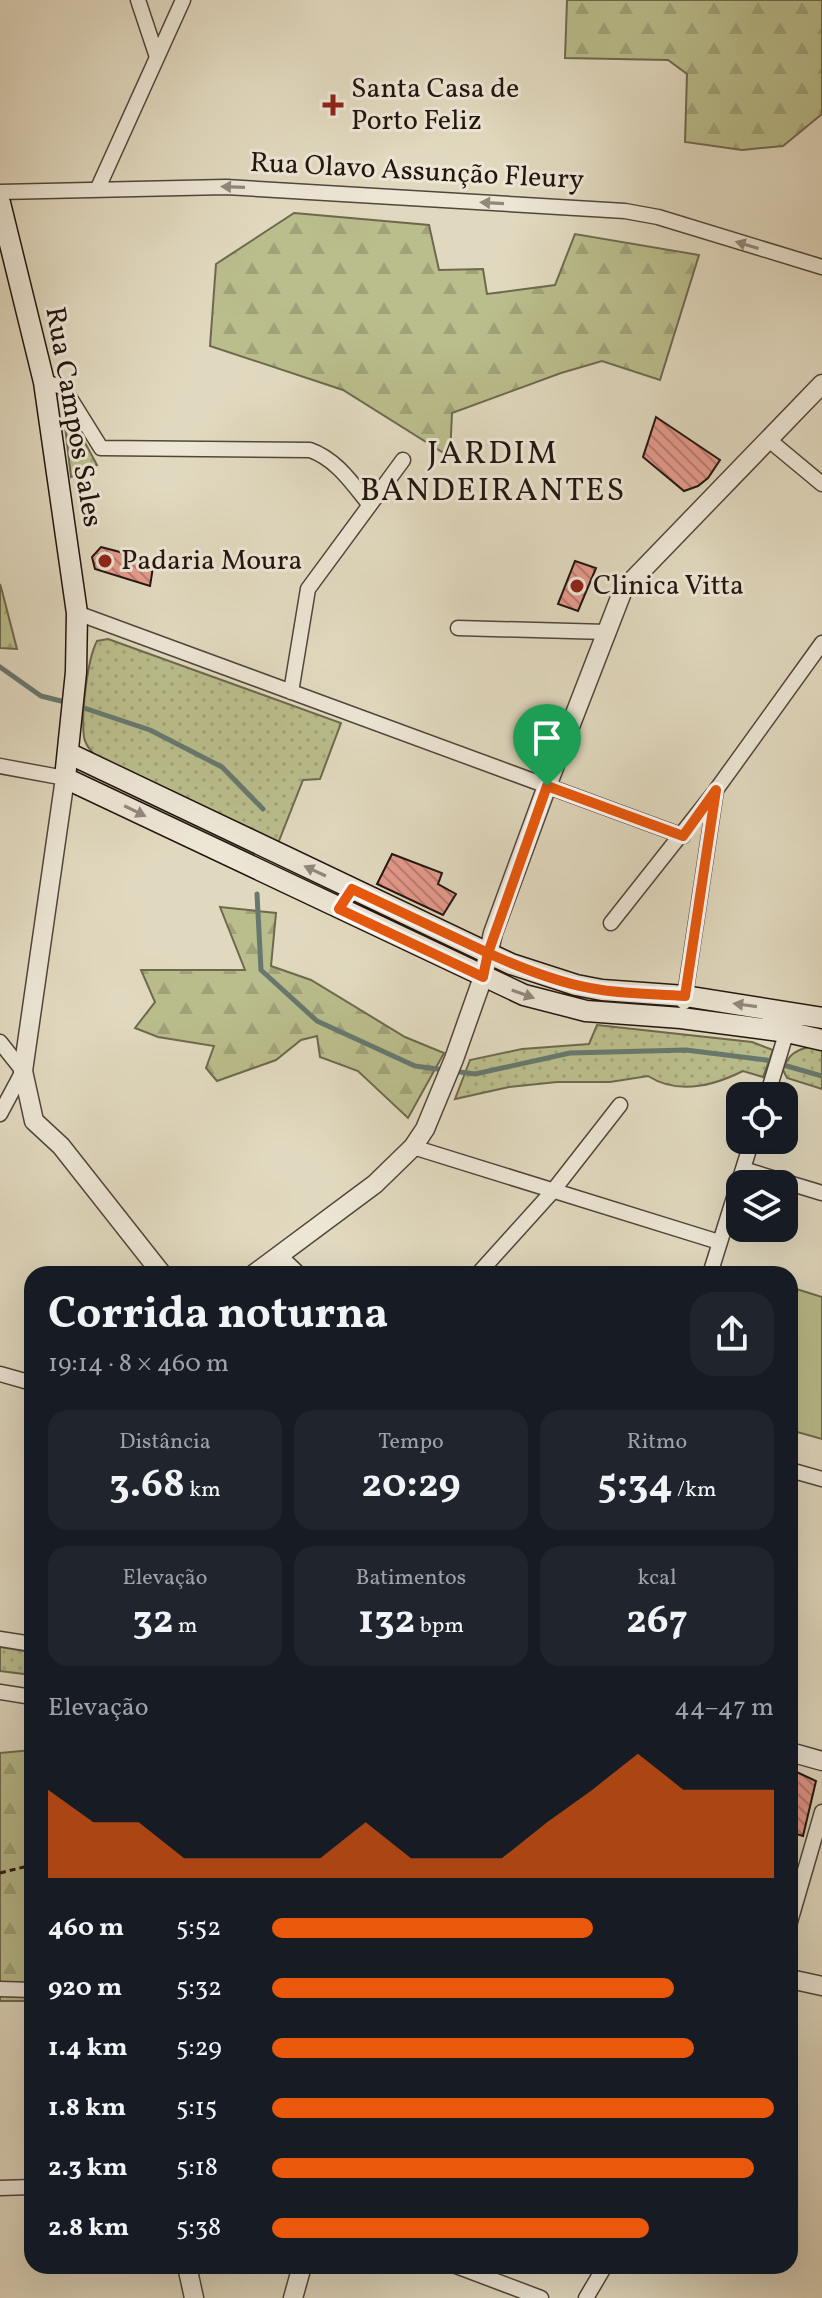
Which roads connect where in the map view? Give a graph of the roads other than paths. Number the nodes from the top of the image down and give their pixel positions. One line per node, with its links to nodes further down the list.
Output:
1 (138, 0): 3 (street)
2 (183, 0): 3 (street)
3 (157, 57): 4 (street)
4 (98, 188): 5 (street, Rua Olavo Assunção Fleury); 7 (street, Rua Olavo Assunção Fleury, one-way to 4)
5 (0, 192)
6 (0, 203): 8 (main road, Rua Campos Sales)
7 (822, 267)
8 (44, 382): 13 (street); 14 (main road, Rua Campos Sales)
9 (822, 384): 10 (street)
10 (769, 440): 12 (street); 16 (street)
11 (403, 460): 13 (street)
12 (822, 484)
13 (369, 504): 18 (street)
14 (77, 613): 18 (street); 19 (main road, Rua Campos Sales)
15 (458, 628): 16 (street)
16 (607, 632): 22 (street)
17 (822, 643): 23 (street)
18 (291, 692): 22 (street)
19 (68, 753): 21 (main road, Rua Campos Sales); 25 (main road, one-way to 19)
20 (0, 766): 21 (street)
21 (65, 778): 26 (main road, one-way to 26); 36 (street, Rua Campos Sales)
22 (547, 786): 24 (street); 28 (street)
23 (716, 790): 24 (street); 30 (street)
24 (683, 836): 27 (street)
25 (352, 889): 26 (main road); 28 (main road)
26 (339, 909): 29 (main road)
27 (611, 923)
28 (488, 953): 29 (street); 30 (main road)
29 (483, 977): 31 (main road, one-way to 31); 40 (street)
30 (685, 996): 31 (street); 33 (main road, one-way to 30)
31 (681, 1018): 33 (main road)
32 (822, 1018): 33 (main road)
33 (787, 1032): 34 (main road); 37 (street)
34 (822, 1040)
35 (0, 1042): 36 (street)
36 (23, 1071): 39 (street); 47 (street)
37 (771, 1082)
38 (620, 1105): 43 (street)
39 (0, 1114)
40 (413, 1147): 43 (street); 46 (street)
41 (748, 1154): 42 (street)
42 (743, 1169): 44 (street); 45 (street)
43 (552, 1192): 45 (street); 50 (street)
44 (822, 1193)
45 (719, 1242): 51 (street)
46 (279, 1255): 48 (street); 49 (street)
47 (156, 1266)
48 (265, 1266)
49 (291, 1266)
50 (485, 1266)
51 (712, 1266)
52 (0, 1374): 53 (street)
53 (24, 1381)
54 (798, 1472): 55 (street)
55 (822, 1479)
56 (0, 1639): 57 (street)
57 (24, 1643)
58 (0, 1692): 59 (street)
59 (24, 1696)
60 (798, 1754): 61 (street)
61 (822, 1761)
62 (822, 1812): 63 (street)
63 (798, 1894)
64 (798, 1981): 65 (street)
65 (822, 1986)
66 (0, 1989): 67 (street)
67 (24, 1990)
68 (24, 2187): 69 (street)
69 (0, 2188)
70 (189, 2274): 74 (street)
71 (300, 2274): 75 (street)
72 (477, 2274): 76 (street)
73 (600, 2274): 77 (street)
74 (194, 2298)
75 (293, 2298)
76 (541, 2298)
77 (586, 2298)

